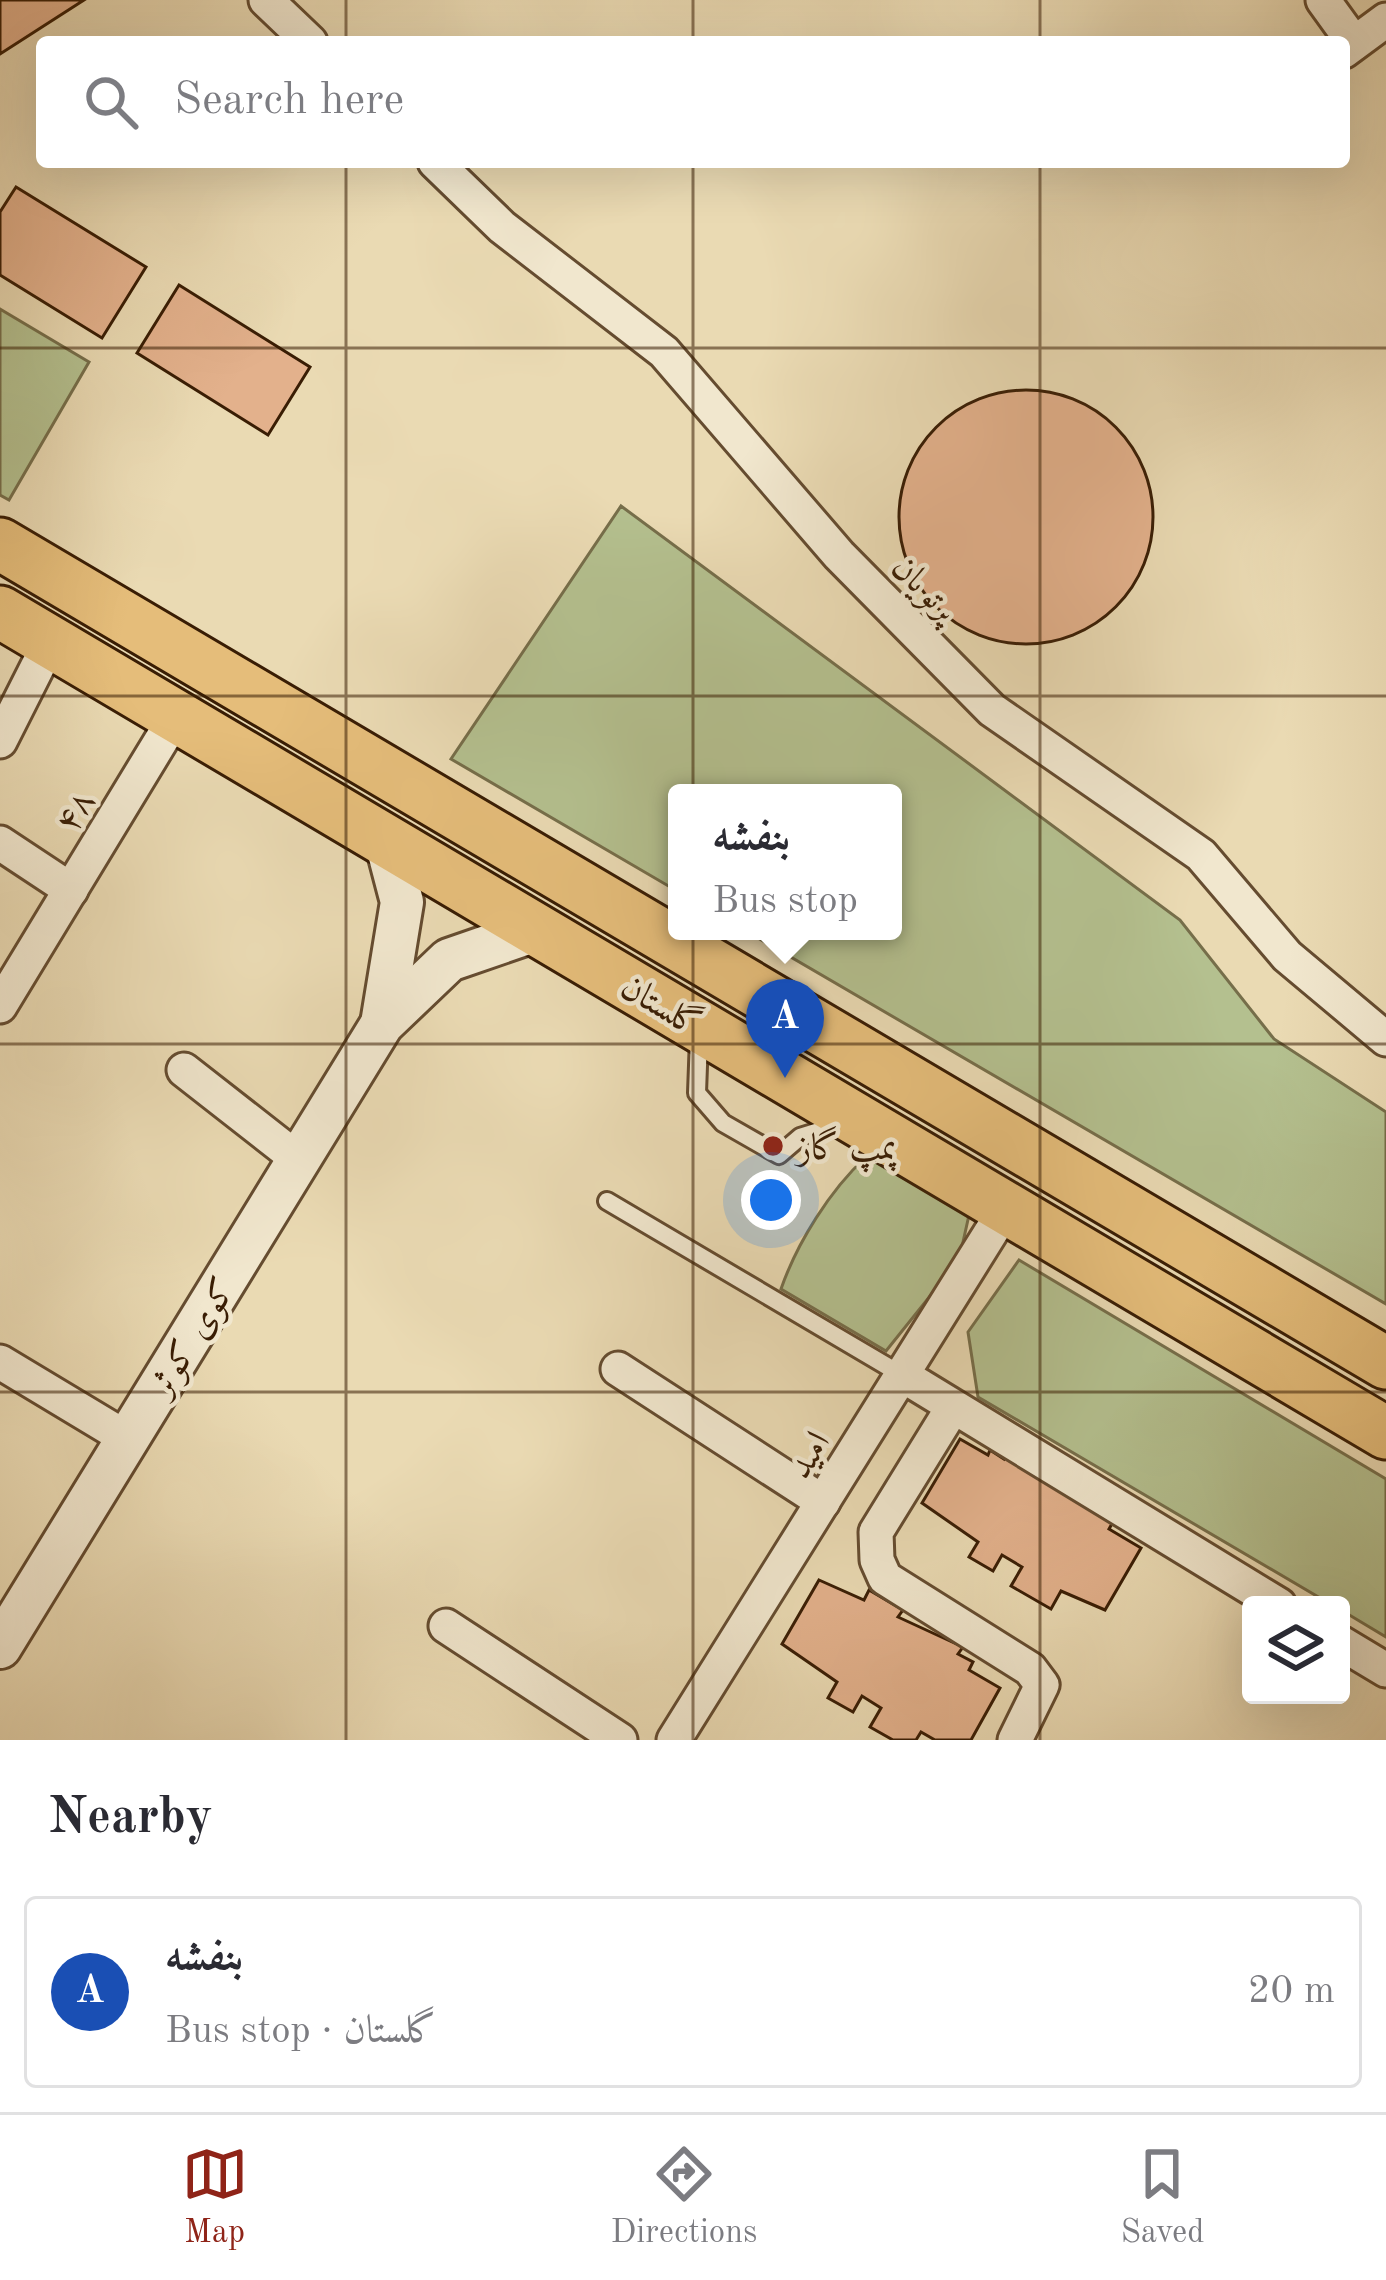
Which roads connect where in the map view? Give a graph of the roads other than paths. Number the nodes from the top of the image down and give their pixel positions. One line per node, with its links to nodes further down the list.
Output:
1 (266, 0): 4 (street)
2 (1323, 0): 5 (street)
3 (1386, 20): 6 (street)
4 (304, 36)
5 (1343, 36)
6 (1350, 46)
7 (441, 168): 22 (street, پرتویان)
8 (0, 544): 17 (main road, گلستان)
9 (0, 612): 10 (main road, گلستان)
10 (50, 642): 11 (main road, گلستان); 12 (street)
11 (176, 716): 14 (main road, گلستان); 15 (street, ۴۸)
12 (0, 741)
13 (0, 842): 15 (street)
14 (386, 842): 16 (main road, گلستان); 20 (street)
15 (71, 890): 19 (street, ۴۸)
16 (536, 930): 20 (street); 21 (main road, گلستان)
17 (668, 939)
18 (670, 940): 29 (main road, گلستان)
19 (0, 1006)
20 (382, 1024): 25 (street, کوی کوثر)
21 (698, 1025): 24 (main road, گلستان); 24 (lane)
22 (1386, 1039)
23 (184, 1070): 25 (street)
24 (858, 1120): 27 (main road, گلستان)
25 (299, 1160): 34 (street, کوی کوثر)
26 (608, 1201): 31 (lane)
27 (1006, 1208): 31 (street, امید); 33 (main road, گلستان)
28 (0, 1362): 34 (street)
29 (1386, 1363)
30 (618, 1369): 35 (street)
31 (902, 1375): 32 (street); 35 (street, امید)
32 (953, 1407): 36 (street); 43 (street)
33 (1386, 1433)
34 (128, 1438): 38 (street, کوی کوثر)
35 (823, 1502): 42 (street, امید)
36 (1264, 1596)
37 (446, 1626): 41 (street)
38 (0, 1647)
39 (1350, 1648): 40 (street)
40 (1386, 1670)
41 (620, 1740)
42 (674, 1740)
43 (1015, 1740)

